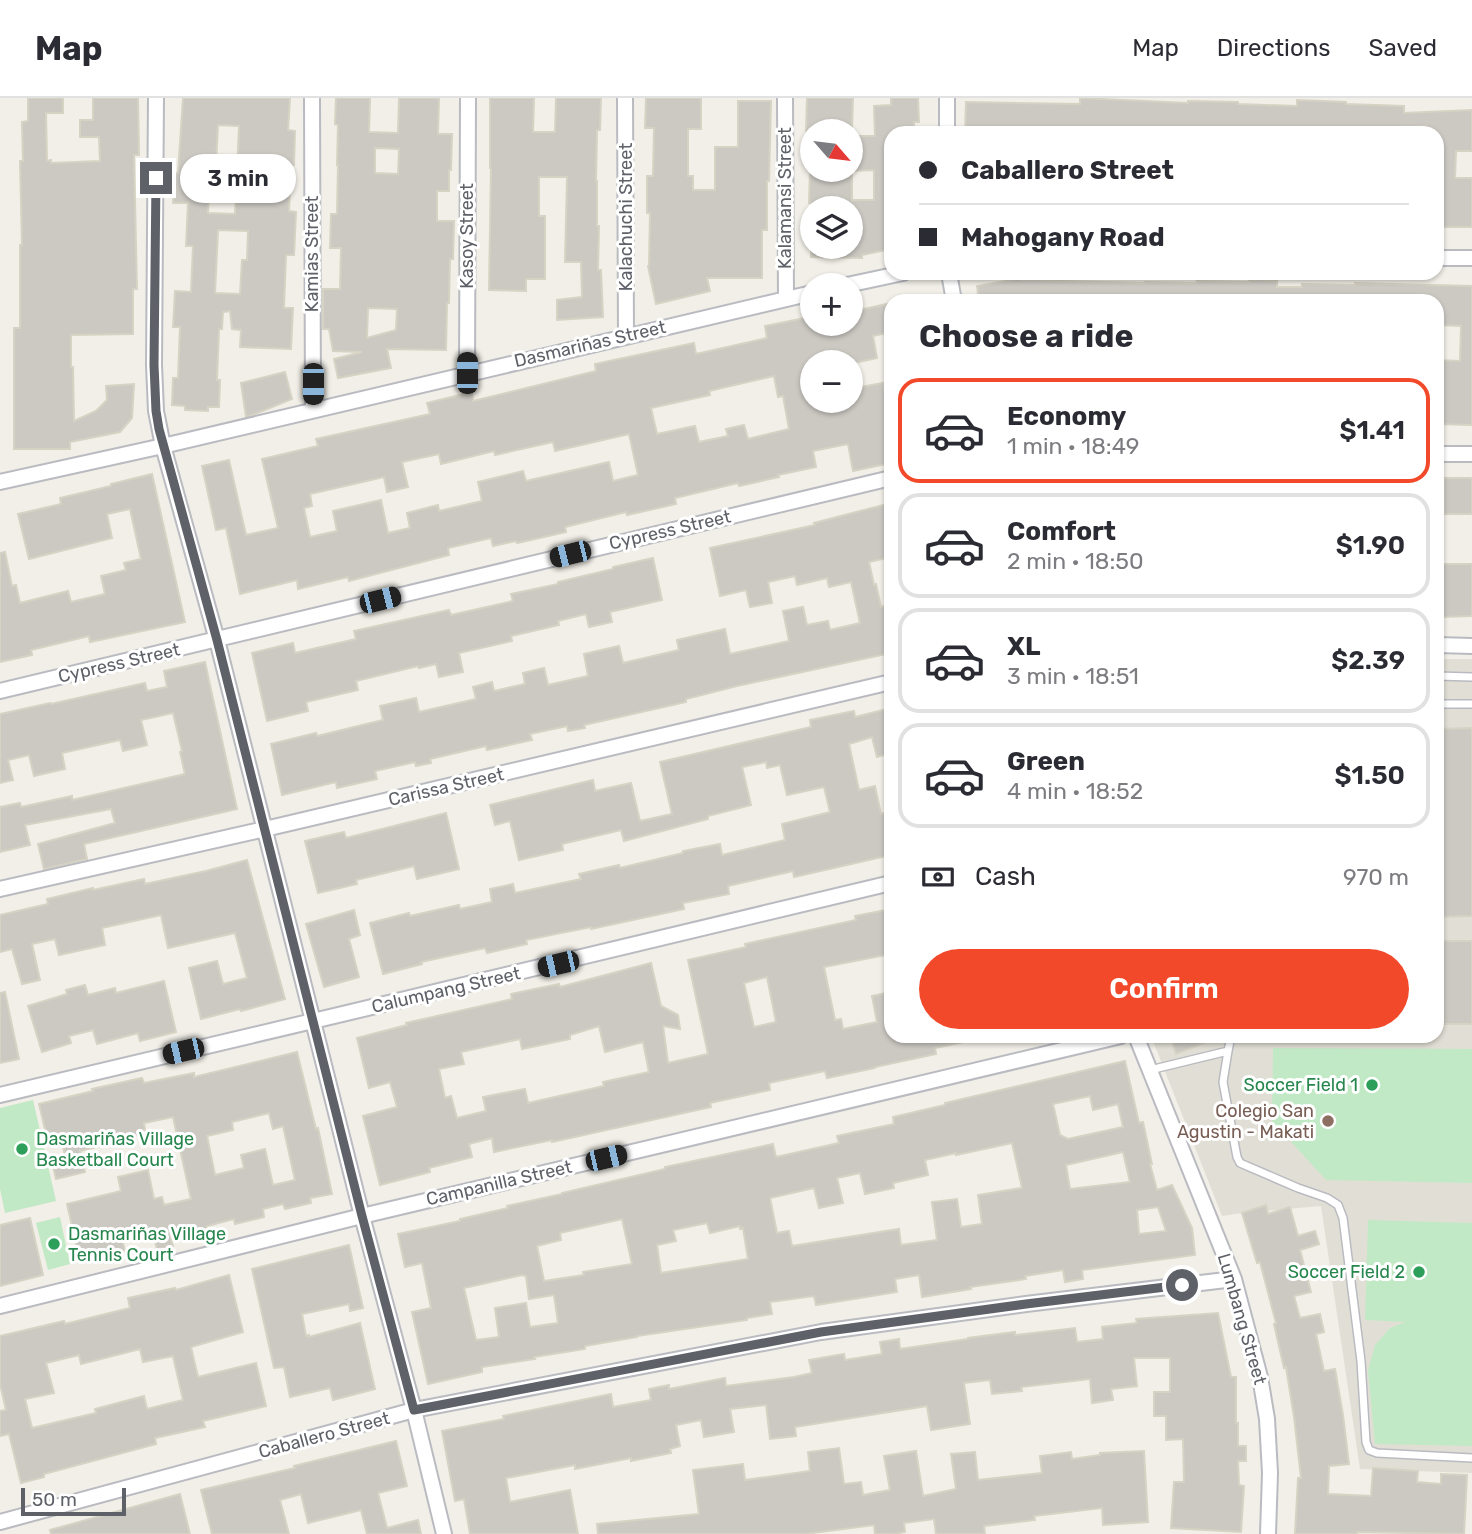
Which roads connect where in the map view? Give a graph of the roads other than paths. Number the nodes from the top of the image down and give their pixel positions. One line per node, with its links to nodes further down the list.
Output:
1 (156, 98): 17 (street)
2 (312, 98): 16 (street, Kamias Street)
3 (468, 98): 15 (street, Kasoy Street)
4 (625, 98): 14 (street, Kalachuchi Street)
5 (785, 98): 13 (street, Kalamansi Street)
6 (947, 98): 7 (street)
7 (947, 126)
8 (1444, 258): 9 (street)
9 (1472, 258)
10 (884, 277): 11 (street)
11 (863, 282)
12 (800, 296): 13 (street, Dasmariñas Street)
13 (786, 299): 14 (street, Dasmariñas Street)
14 (626, 336): 15 (street, Dasmariñas Street)
15 (467, 373): 16 (street, Dasmariñas Street)
16 (313, 410): 17 (street, Dasmariñas Street)
17 (163, 446): 21 (street, Dasmariñas Street); 22 (street)
18 (1444, 454): 19 (street)
19 (1472, 454)
20 (884, 480): 22 (street, Cypress Street)
21 (0, 482)
22 (217, 640): 28 (street, Cypress Street); 31 (street)
23 (1444, 645): 24 (street)
24 (1472, 646)
25 (1444, 676): 26 (lane)
26 (1472, 677)
27 (884, 684): 31 (street, Carissa Street)
28 (0, 691)
29 (1444, 704): 30 (lane)
30 (1472, 704)
31 (265, 829): 33 (street, Carissa Street); 34 (street)
32 (884, 885): 34 (street, Calumpang Street)
33 (0, 889)
34 (313, 1020): 40 (street, Calumpang Street); 41 (street)
35 (1091, 1043): 41 (street, Campanilla Street)
36 (1139, 1043): 39 (street, Lumbang Street)
37 (1230, 1043): 38 (lane)
38 (1228, 1051): 39 (lane); 45 (lane)
39 (1150, 1070): 42 (street, Lumbang Street)
40 (0, 1095)
41 (362, 1216): 43 (street, Campanilla Street); 44 (street)
42 (1234, 1279): 44 (street, Caballero Street); 48 (street, Lumbang Street)
43 (0, 1306)
44 (414, 1410): 46 (street, Caballero Street); 47 (street)
45 (1472, 1458)
46 (0, 1522)
47 (444, 1534)
48 (1268, 1534)

